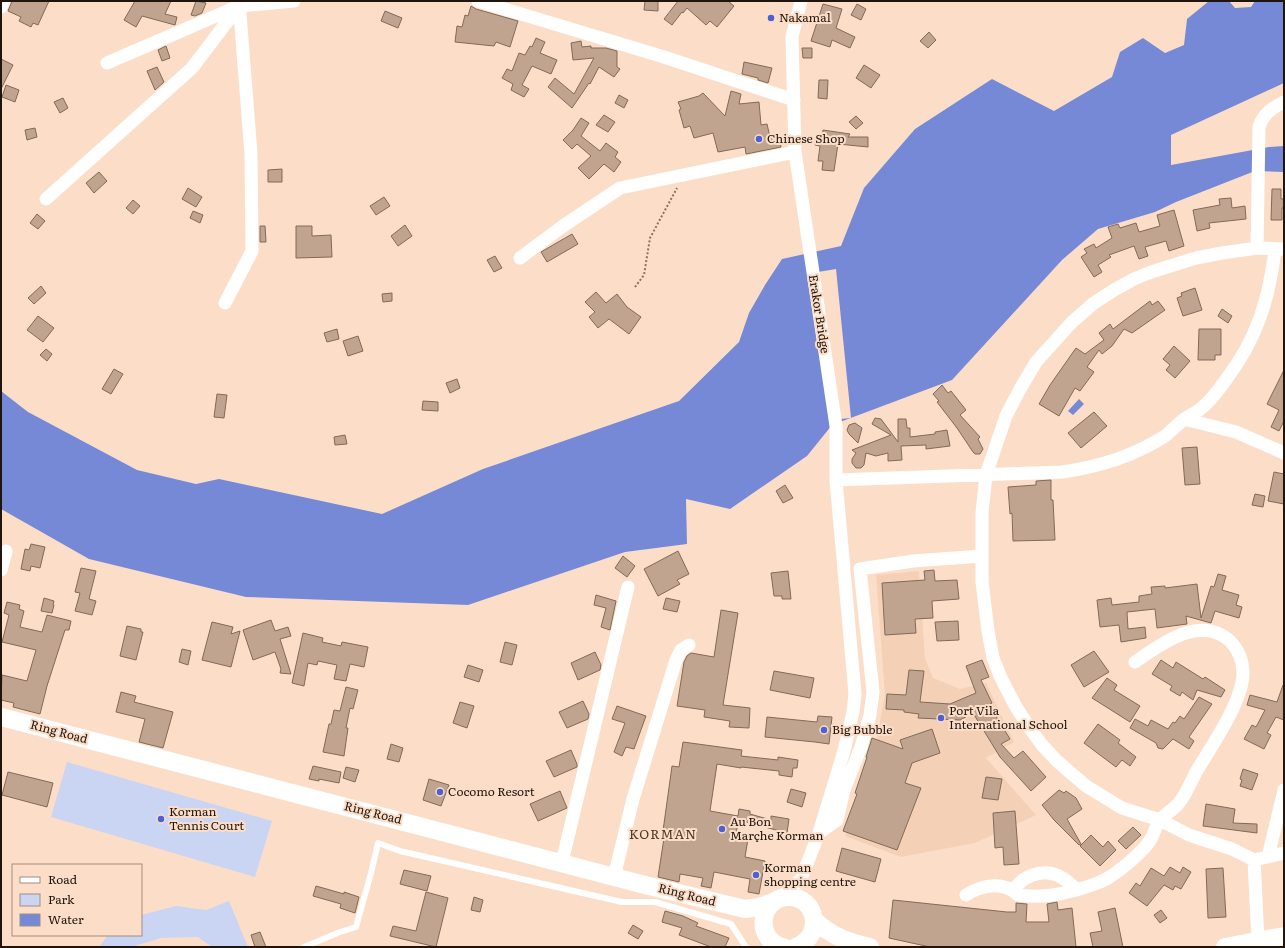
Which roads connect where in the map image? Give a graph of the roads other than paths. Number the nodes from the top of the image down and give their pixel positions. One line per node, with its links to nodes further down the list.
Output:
1 (4, 1): 7 (street)
2 (294, 1): 5 (street)
3 (478, 1): 6 (street)
4 (801, 1): 9 (street, Erakor Bridge)
5 (239, 4): 8 (street); 12 (street); 16 (street)
6 (512, 6): 9 (street)
7 (1, 7)
8 (107, 63)
9 (794, 100): 11 (street, Erakor Bridge)
10 (1284, 102): 13 (street)
11 (795, 152): 15 (street); 20 (street, Erakor Bridge)
12 (46, 199)
13 (1257, 248): 14 (street); 19 (street)
14 (1279, 249): 17 (street)
15 (520, 258)
16 (226, 303)
17 (1184, 419): 18 (street); 19 (street)
18 (1284, 453)
19 (986, 475): 20 (street); 22 (street)
20 (836, 480): 24 (street, Erakor Bridge)
21 (6, 551): 23 (street)
22 (982, 556): 25 (street); 39 (street)
23 (1, 570)
24 (845, 581): 25 (street); 28 (street, Erakor Bridge)
25 (861, 581): 27 (street)
26 (628, 587): 44 (street)
27 (866, 624): 28 (street); 30 (street)
28 (850, 633): 31 (street, Erakor Bridge)
29 (689, 645): 45 (street)
30 (870, 658): 31 (street); 34 (street)
31 (852, 660): 33 (street, Erakor Bridge)
32 (1135, 662): 39 (street)
33 (855, 691): 34 (street); 36 (street, Erakor Bridge)
34 (873, 692): 37 (street)
35 (1, 717): 44 (main road, Ring Road)
36 (848, 732): 37 (street); 40 (street, Erakor Bridge)
37 (864, 736): 40 (street)
38 (1284, 790): 42 (street)
39 (1160, 820): 43 (street); 48 (street)
40 (819, 833): 46 (street, Erakor Bridge)
41 (1284, 853): 42 (street)
42 (1268, 857): 43 (street)
43 (1254, 860): 57 (street)
44 (562, 862): 45 (main road, Ring Road)
45 (614, 877): 52 (main road, Ring Road)
46 (801, 879): 50 (street); 51 (street)
47 (1014, 890): 48 (street); 48 (street); 49 (street)
48 (1077, 890)
49 (966, 895)
50 (777, 900): 51 (main road); 52 (main road, Ring Road); 56 (main road)
51 (806, 904): 53 (main road)
52 (745, 910): 56 (main road, Ring Road)
53 (814, 920): 55 (main road); 58 (main road)
54 (1284, 936): 57 (main road)
55 (839, 938): 58 (main road); 61 (main road)
56 (772, 941)
57 (1258, 941): 62 (main road)
58 (800, 944)
59 (304, 947): 60 (lane)
60 (746, 947)
61 (870, 947)
62 (1225, 947)

